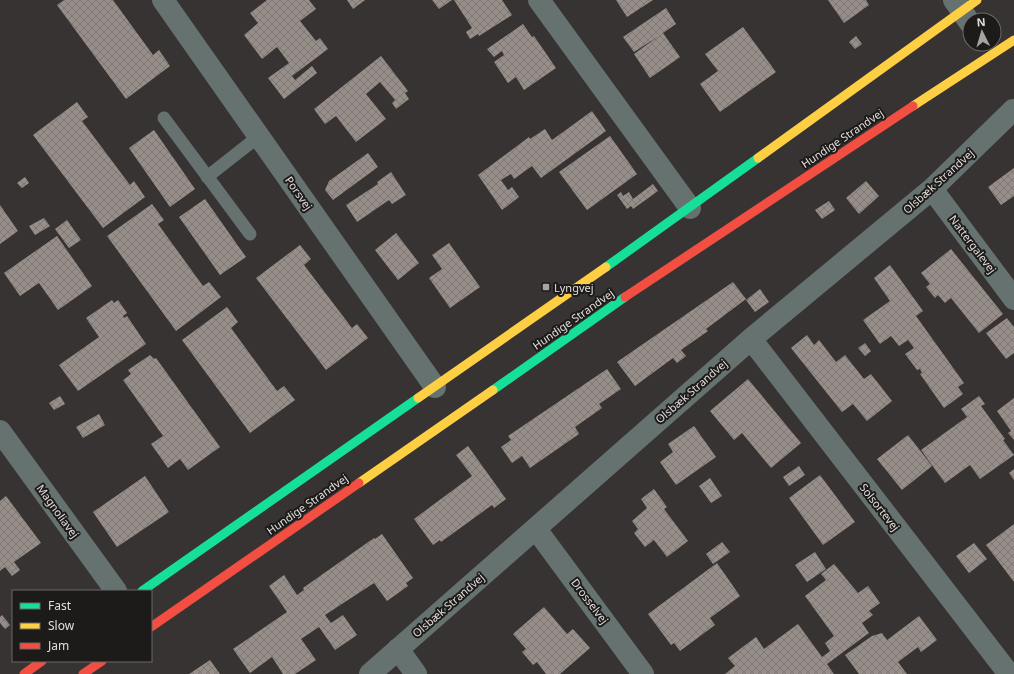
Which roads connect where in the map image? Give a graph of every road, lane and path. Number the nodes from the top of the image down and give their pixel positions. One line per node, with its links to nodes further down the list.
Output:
1 (163, 0): 9 (street, Porsvej)
2 (539, 0): 12 (street)
3 (966, 8): 12 (main road, Hundige Strandvej)
4 (1014, 40): 5 (main road, Hundige Strandvej)
5 (1002, 45)
6 (985, 52): 21 (main road, Hundige Strandvej)
7 (1013, 110): 11 (street, Olsbæk Strandvej)
8 (164, 118): 10 (lane)
9 (259, 136): 10 (lane); 16 (street, Porsvej)
10 (207, 177): 13 (lane)
11 (932, 189): 14 (street, Nattergalevej); 15 (street, Olsbæk Strandvej)
12 (690, 208): 16 (main road, Hundige Strandvej)
13 (250, 234)
14 (1014, 299)
15 (751, 339): 18 (street, Olsbæk Strandvej); 30 (street, Solsortevej)
16 (435, 387): 20 (main road, Hundige Strandvej)
17 (0, 431): 19 (street, Magnoliavej)
18 (536, 528): 22 (street, Olsbæk Strandvej); 29 (street, Drosselvej)
19 (115, 590)
20 (143, 590)
21 (152, 626)
22 (398, 649): 27 (street, Olsbæk Strandvej); 28 (street)
23 (41, 662): 25 (main road)
24 (101, 662): 26 (main road)
25 (24, 674)
26 (83, 674)
27 (370, 674)
28 (416, 674)
29 (644, 674)
30 (1009, 674)

